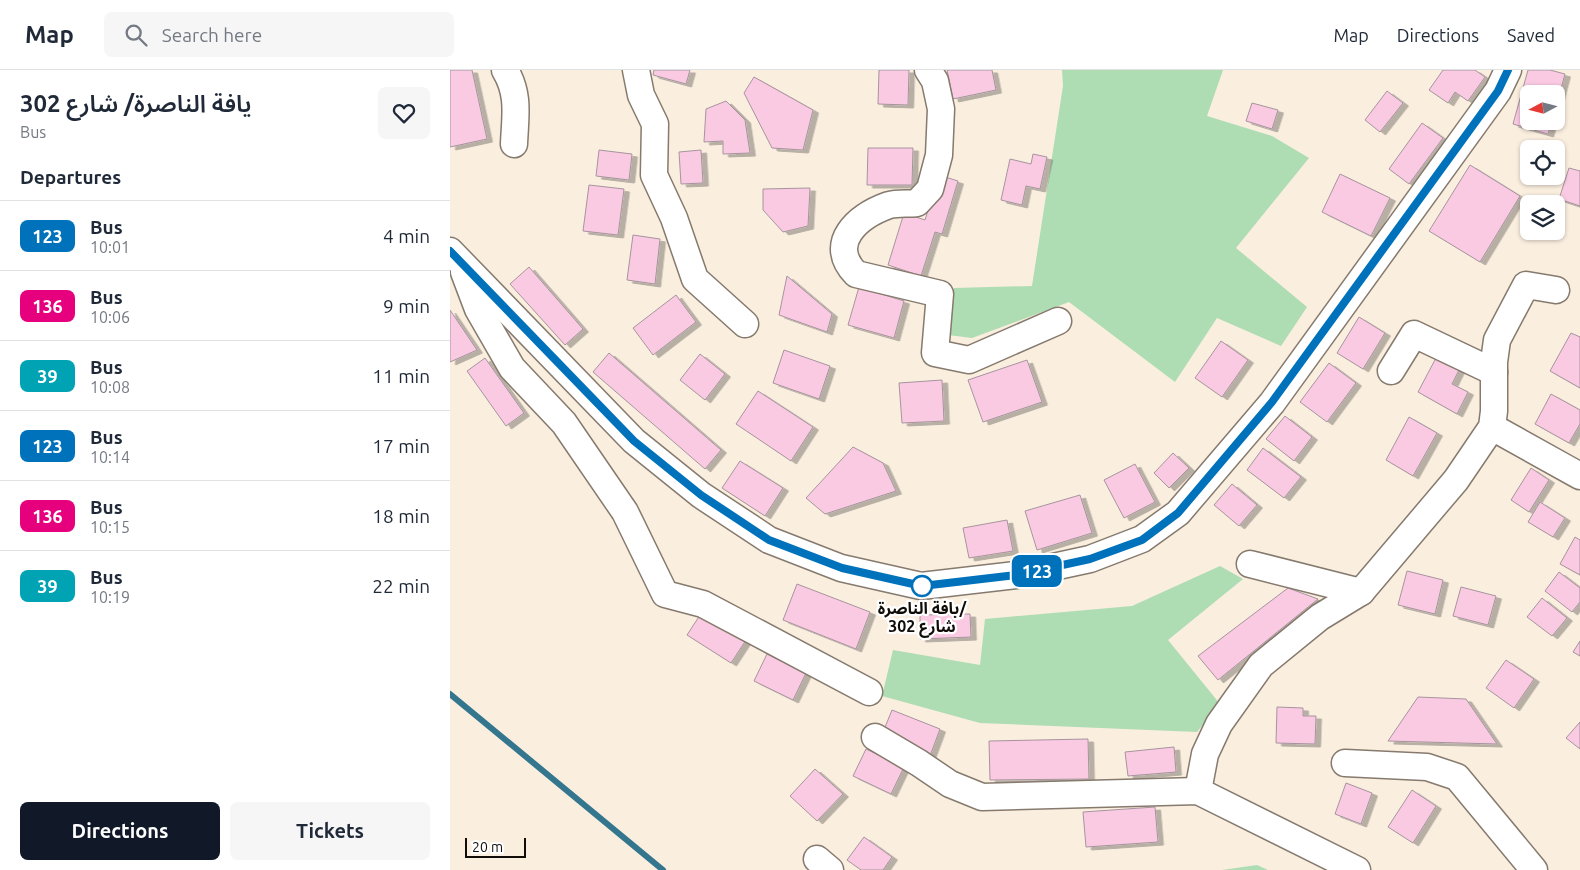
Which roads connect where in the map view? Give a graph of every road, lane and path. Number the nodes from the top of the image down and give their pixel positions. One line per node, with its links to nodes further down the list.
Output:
1 (505, 70): 5 (street)
2 (636, 70): 9 (street)
3 (928, 70): 8 (street)
4 (1508, 70): 6 (street)
5 (514, 144)
6 (454, 255): 16 (street)
7 (1556, 290): 11 (street)
8 (1058, 321)
9 (746, 324)
10 (1391, 371): 11 (street)
11 (1494, 372): 12 (street)
12 (1492, 427): 13 (street); 15 (street)
13 (1580, 476)
14 (1250, 564): 15 (street)
15 (1361, 592): 19 (street)
16 (869, 692)
17 (875, 737): 19 (street)
18 (1345, 763): 21 (street)
19 (1198, 791): 20 (street)
20 (1357, 870)
21 (1534, 870)

